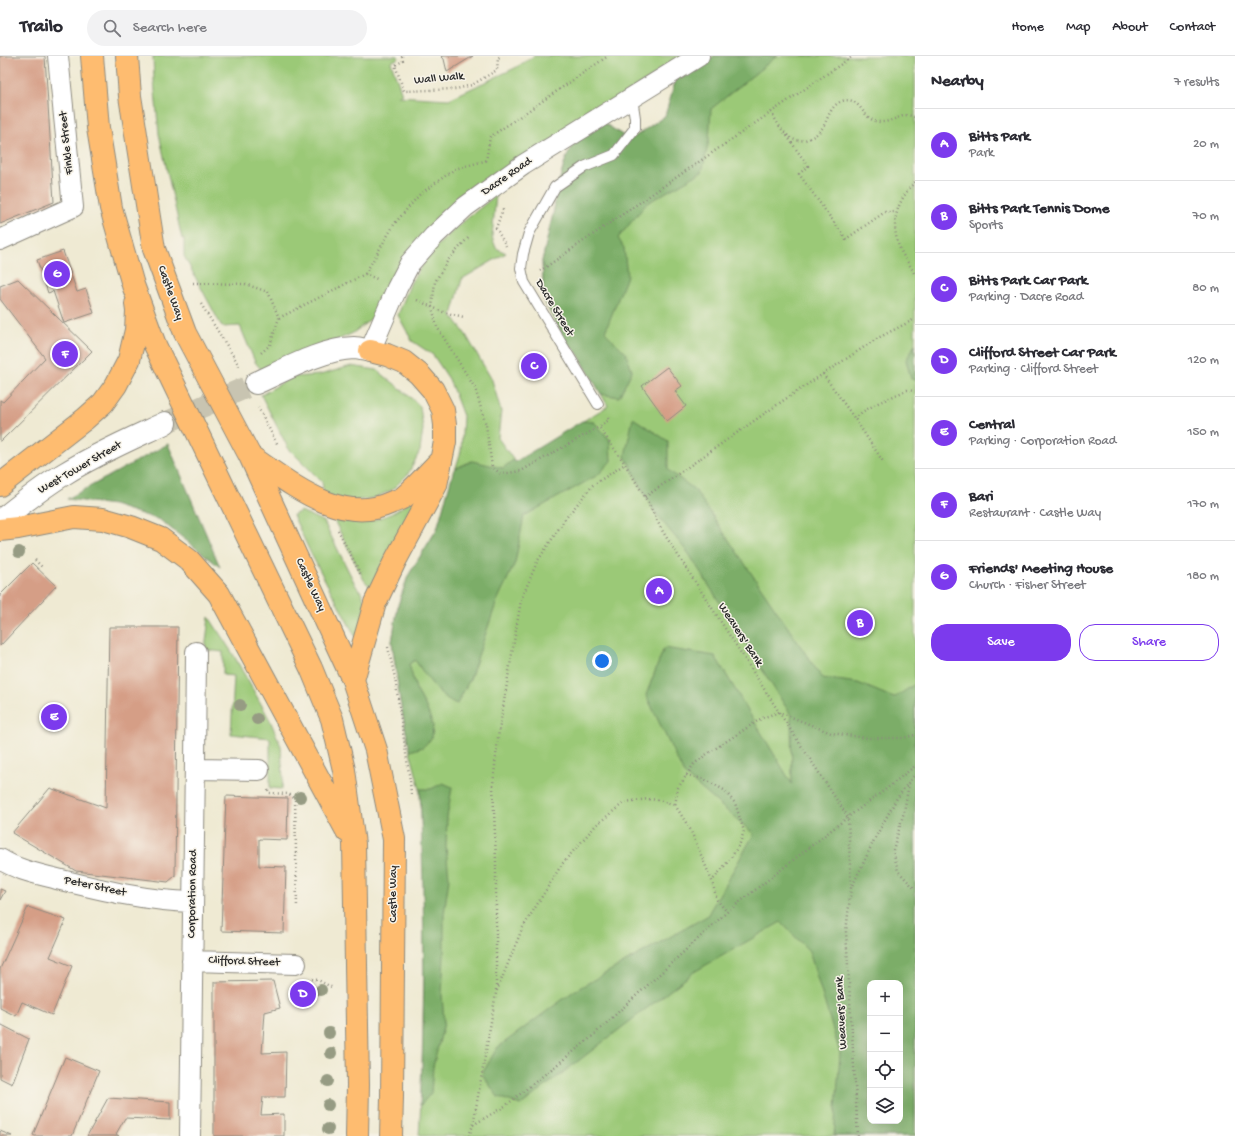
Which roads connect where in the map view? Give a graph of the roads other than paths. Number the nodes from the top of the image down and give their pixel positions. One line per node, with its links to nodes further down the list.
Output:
1 (58, 56): 6 (street, Finkle Street)
2 (92, 56): 7 (main road)
3 (128, 56): 12 (main road, Castle Way)
4 (699, 56): 5 (street, Dacre Road)
5 (632, 98): 8 (street, Dacre Road); 10 (lane, Dacre Street)
6 (0, 240)
7 (133, 285): 14 (main road); 21 (main road)
8 (370, 350): 9 (street); 13 (main road)
9 (256, 383)
10 (598, 404)
11 (165, 423): 15 (street, West Tower Street)
12 (250, 456): 13 (main road); 18 (main road, Castle Way)
13 (441, 460): 18 (main road)
14 (0, 485)
15 (0, 521)
16 (0, 530): 21 (main road)
17 (196, 652): 19 (street, Corporation Road)
18 (353, 680): 28 (main road, Castle Way)
19 (195, 769): 20 (street); 23 (street, Corporation Road)
20 (259, 770)
21 (354, 844): 27 (main road)
22 (0, 859): 23 (street, Peter Street)
23 (193, 902): 24 (street, Corporation Road)
24 (192, 961): 25 (street, Clifford Street); 26 (street, Corporation Road)
25 (296, 964)
26 (190, 1136)
27 (356, 1136)
28 (391, 1136)

